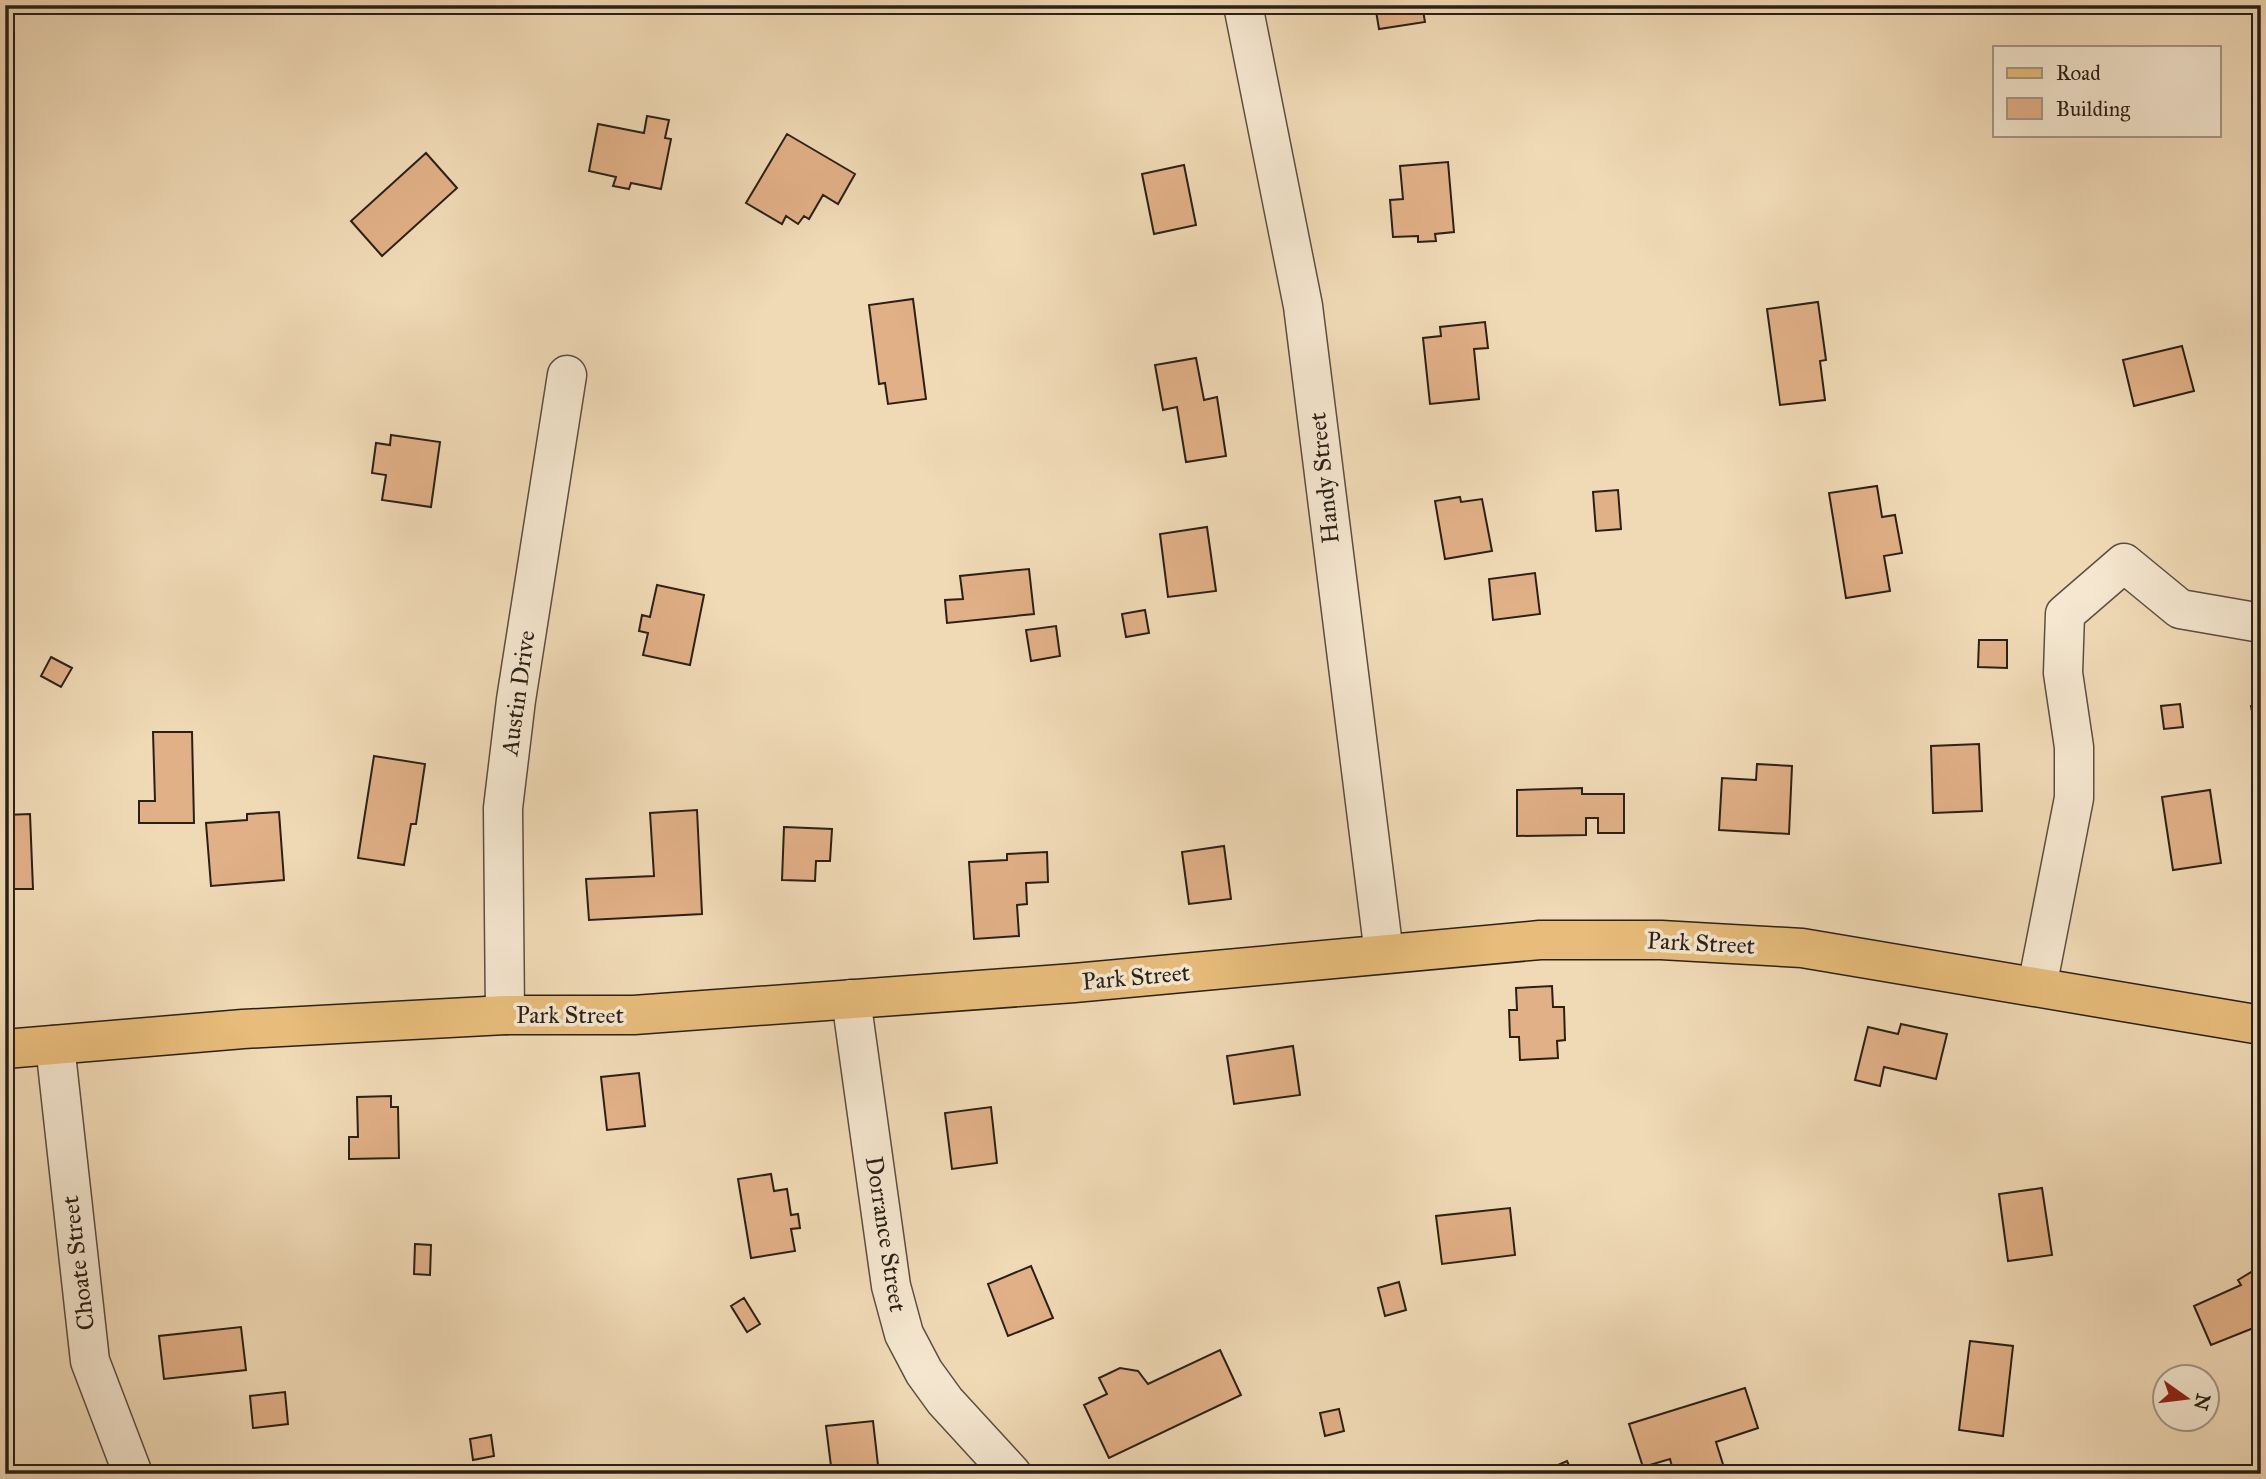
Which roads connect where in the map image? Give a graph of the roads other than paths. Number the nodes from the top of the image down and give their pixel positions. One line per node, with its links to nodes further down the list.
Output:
1 (1243, 5): 4 (street, Handy Street)
2 (567, 374): 7 (street, Austin Drive)
3 (2261, 624): 5 (street)
4 (1384, 954): 5 (main road, Park Street); 6 (main road, Park Street)
5 (2037, 987): 8 (main road, Park Street)
6 (851, 999): 7 (main road, Park Street); 12 (street, Dorrance Street)
7 (505, 1015): 9 (main road, Park Street)
8 (2261, 1025)
9 (55, 1045): 10 (main road, Park Street); 11 (street, Choate Street)
10 (5, 1049)
11 (133, 1474)
12 (1012, 1474)

